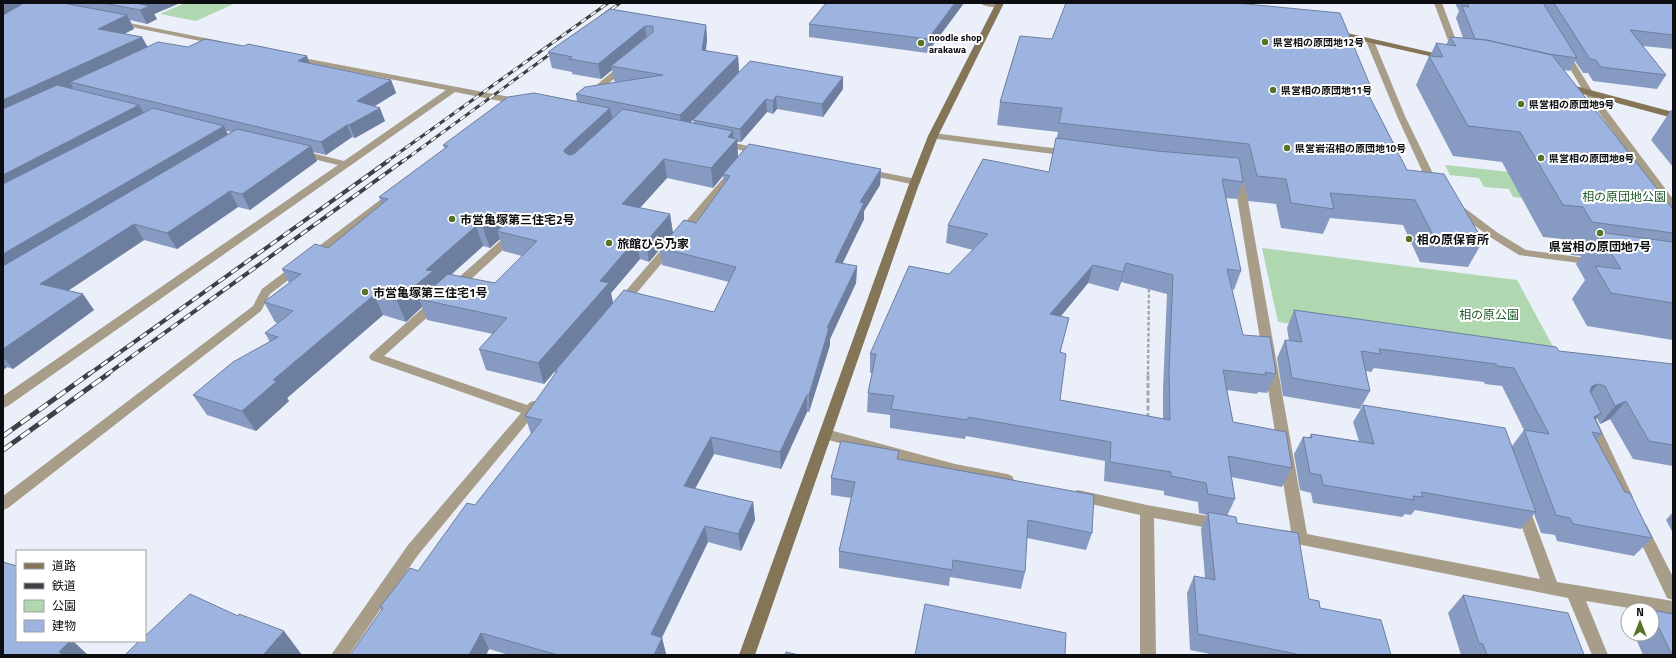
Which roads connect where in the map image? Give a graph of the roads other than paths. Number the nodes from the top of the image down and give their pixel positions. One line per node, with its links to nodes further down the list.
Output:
1 (984, 3): 3 (street)
2 (1438, 3): 7 (street)
3 (999, 4): 21 (street)
4 (107, 20): 6 (street)
5 (1325, 30): 7 (street)
6 (190, 37): 8 (street); 9 (street)
7 (1370, 41): 34 (street)
8 (176, 43)
9 (229, 44)
10 (1560, 47): 15 (street)
11 (283, 56): 14 (street)
12 (634, 59): 16 (street)
13 (1558, 85): 15 (street)
14 (452, 90): 17 (street); 27 (street)
15 (1588, 92): 20 (street); 32 (street)
16 (586, 98)
17 (517, 101): 18 (street); 19 (street)
18 (532, 105)
19 (504, 111)
20 (1673, 115)
21 (933, 136): 26 (street); 30 (street)
22 (715, 142): 23 (street)
23 (752, 150): 25 (street); 35 (street)
24 (294, 151): 27 (street)
25 (774, 154)
26 (1082, 155)
27 (346, 164): 37 (street)
28 (854, 170): 30 (street)
29 (1223, 170): 48 (street)
30 (916, 182): 40 (street)
31 (404, 187): 44 (street)
32 (1673, 206)
33 (513, 235): 39 (street)
34 (1602, 263)
35 (613, 314)
36 (546, 392): 39 (street)
37 (3, 403)
38 (1584, 408): 51 (street)
39 (530, 411): 53 (street)
40 (826, 434): 41 (street); 54 (street)
41 (1017, 482)
42 (1517, 490): 49 (street)
43 (1063, 492): 45 (street)
44 (3, 504)
45 (1147, 511): 46 (street); 55 (street)
46 (1231, 526)
47 (1270, 534): 48 (street)
48 (1300, 539): 49 (street)
49 (1551, 588): 50 (street)
50 (1574, 592): 52 (street); 56 (street)
51 (1673, 593)
52 (1673, 608)
53 (339, 655)
54 (747, 655)
55 (1148, 655)
56 (1600, 655)

